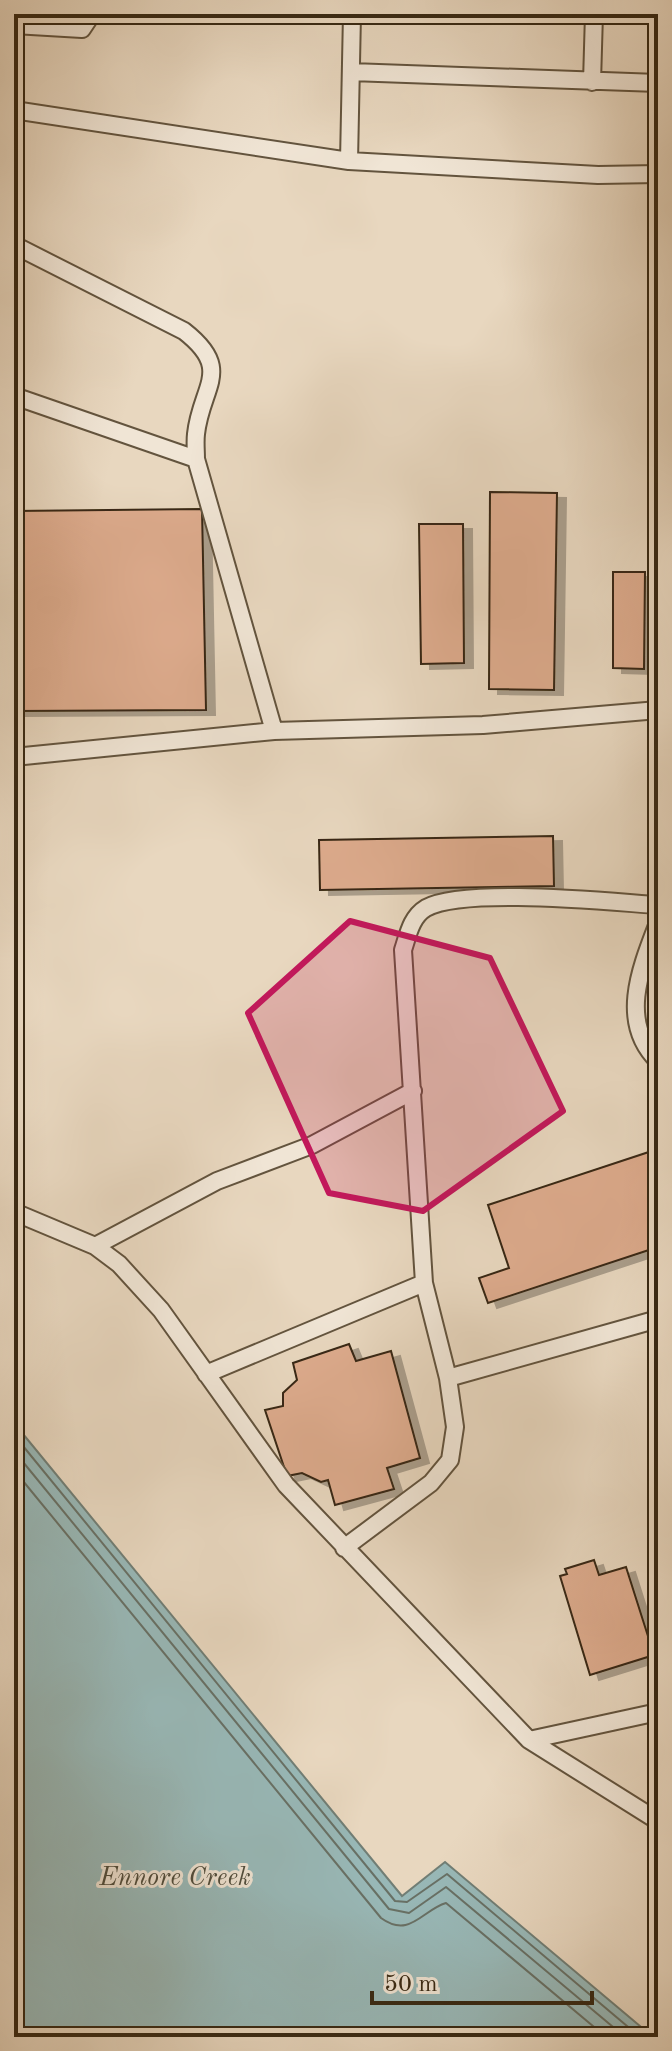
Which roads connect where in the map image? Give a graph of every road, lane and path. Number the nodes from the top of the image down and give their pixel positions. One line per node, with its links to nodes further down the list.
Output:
1 (92, 14): 4 (lane)
2 (352, 14): 5 (lane)
3 (594, 14): 6 (lane)
4 (14, 25)
5 (351, 72): 6 (lane); 9 (lane)
6 (592, 82): 7 (lane)
7 (658, 83)
8 (14, 110): 9 (lane)
9 (349, 161): 10 (lane)
10 (658, 174)
11 (14, 245): 13 (lane)
12 (14, 396): 13 (lane)
13 (196, 459): 15 (lane)
14 (658, 710): 15 (lane)
15 (274, 731): 16 (lane)
16 (14, 757)
17 (658, 905): 20 (lane)
18 (658, 923): 19 (lane)
19 (658, 1061)
20 (413, 1091): 22 (lane); 23 (lane)
21 (14, 1212): 22 (lane)
22 (95, 1246): 25 (lane)
23 (424, 1283): 25 (lane); 26 (lane)
24 (658, 1319): 26 (lane)
25 (206, 1374): 27 (lane)
26 (448, 1378): 27 (lane)
27 (344, 1548): 29 (lane)
28 (658, 1712): 29 (lane)
29 (529, 1740): 30 (lane)
30 (658, 1821)

